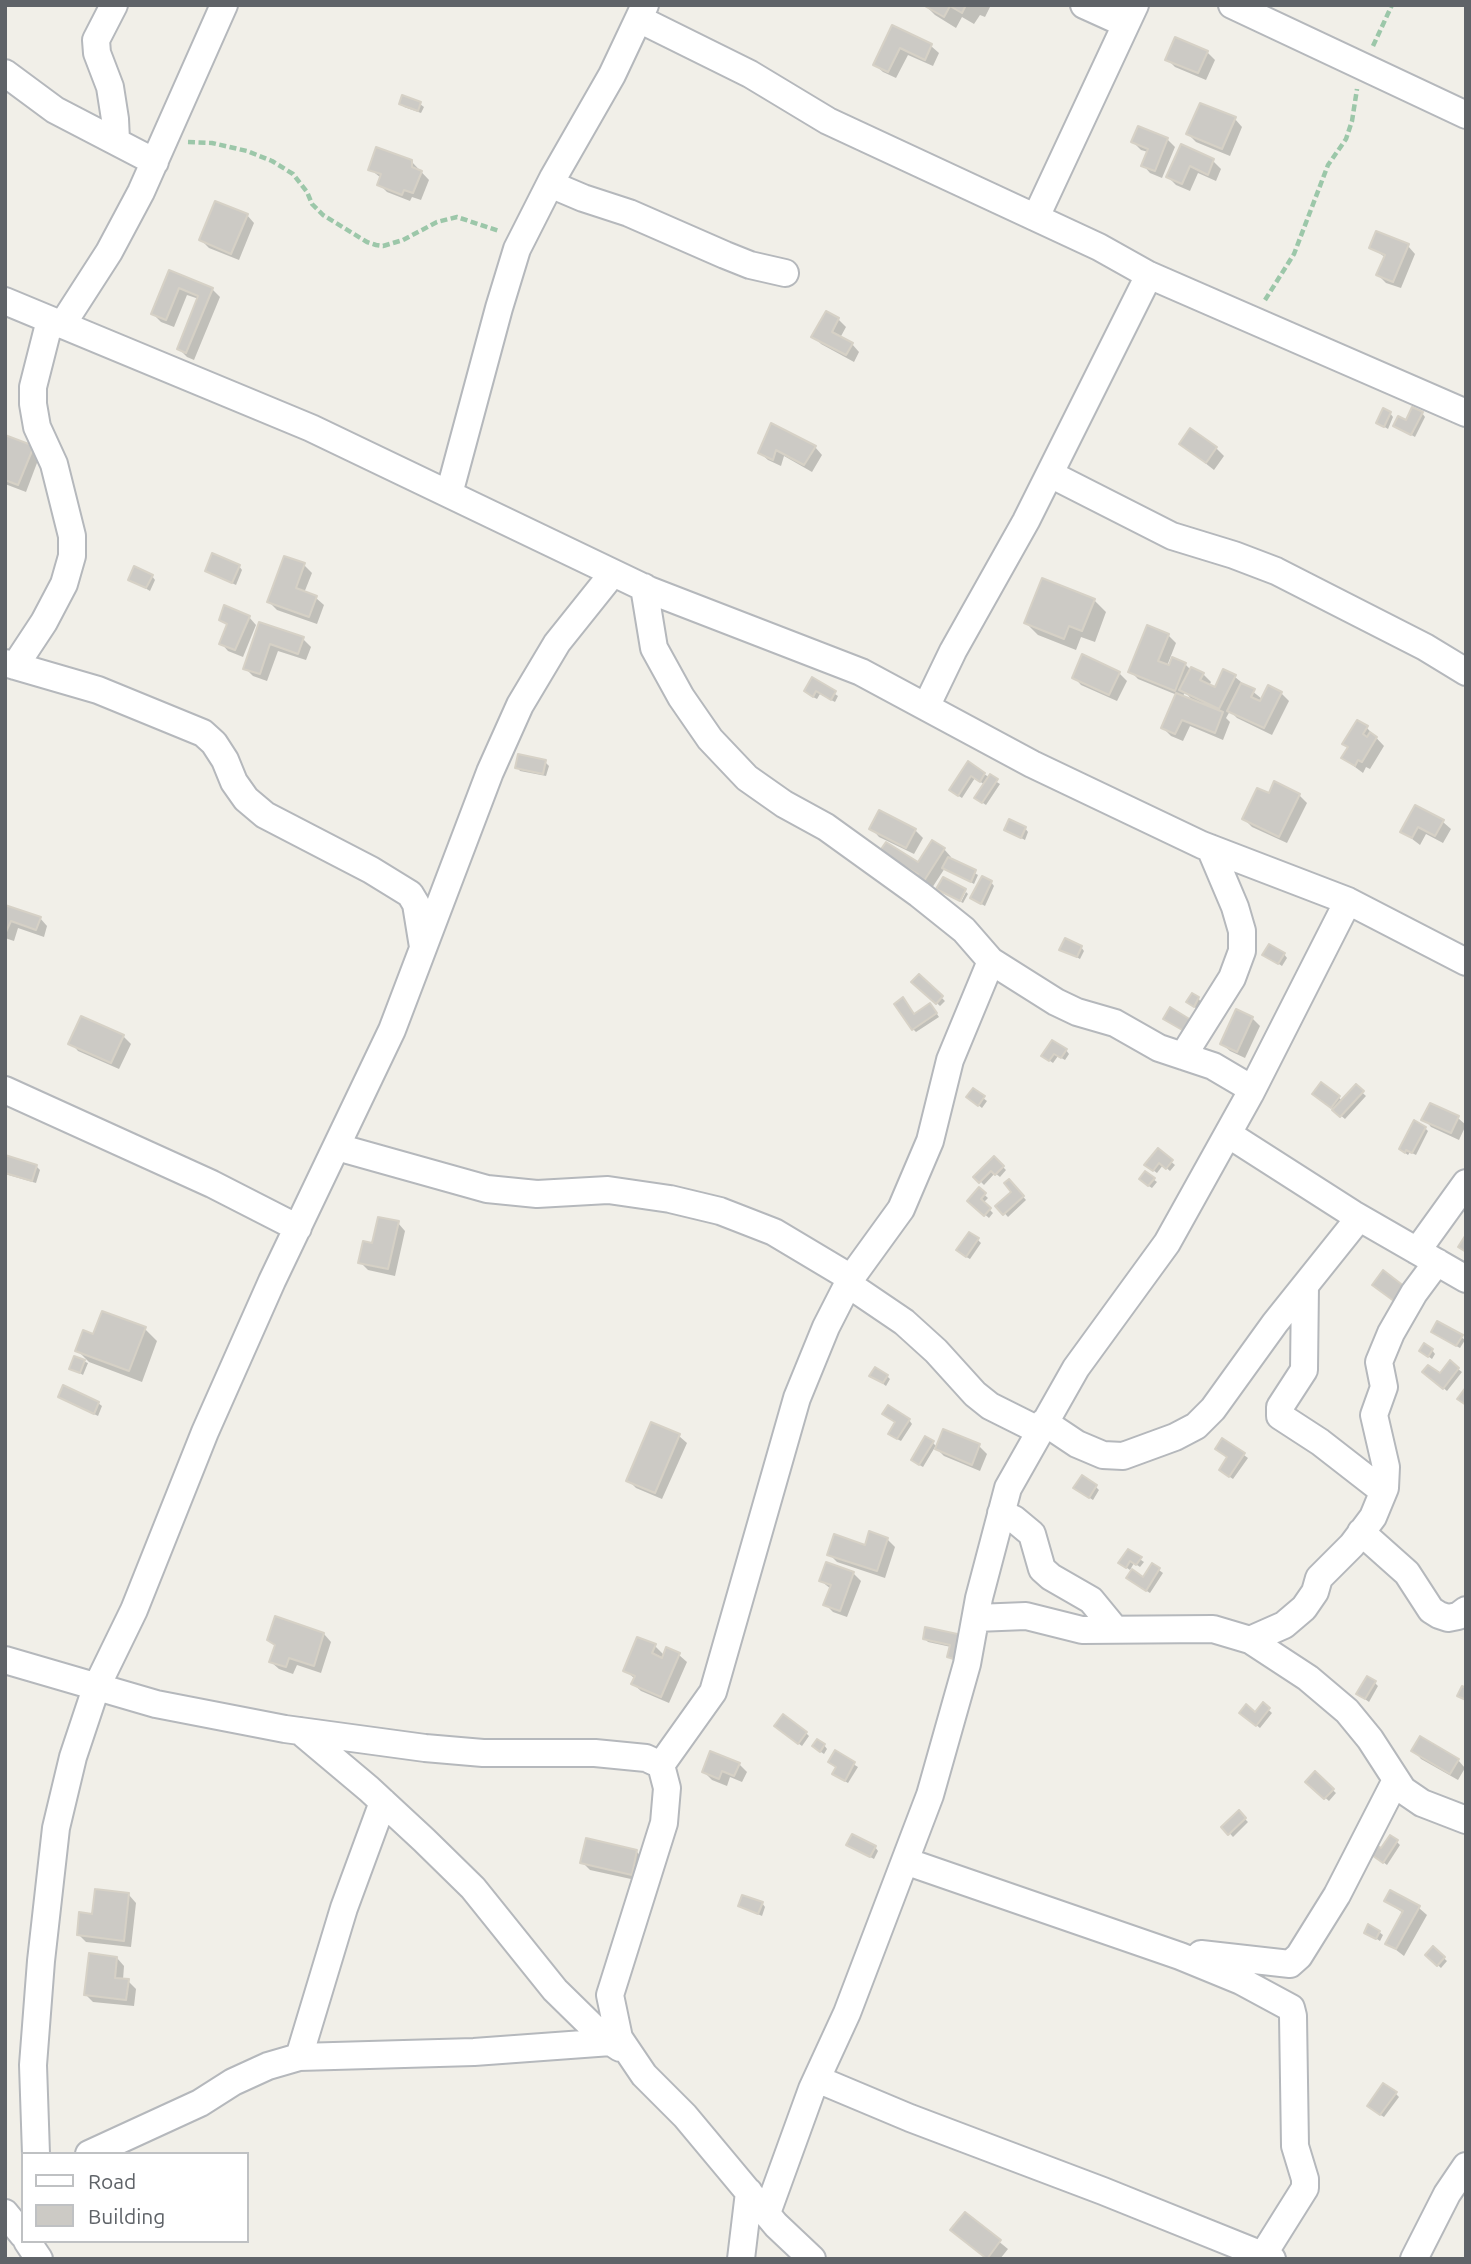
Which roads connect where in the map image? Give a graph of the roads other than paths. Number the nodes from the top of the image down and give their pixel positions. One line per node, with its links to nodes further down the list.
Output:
1 (114, 5): 9 (street)
2 (224, 5): 10 (street)
3 (1084, 5): 6 (street)
4 (1232, 5): 8 (street)
5 (642, 12): 11 (street); 12 (street)
6 (1131, 15): 12 (street)
7 (5, 73): 9 (street)
8 (1466, 115)
9 (116, 140): 10 (street)
10 (159, 153): 16 (street)
11 (550, 184): 13 (street); 19 (street)
12 (1036, 217): 14 (street)
13 (785, 272)
14 (1149, 275): 17 (street); 18 (street)
15 (5, 301): 16 (street)
16 (56, 322): 19 (street); 22 (street)
17 (1466, 413)
18 (1050, 474): 23 (street); 24 (street)
19 (449, 494): 20 (street)
20 (613, 573): 21 (street); 27 (street)
21 (644, 587): 24 (street); 29 (street)
22 (10, 664): 27 (street)
23 (1466, 672)
24 (926, 707): 25 (street)
25 (1210, 848): 26 (street); 30 (street)
26 (1348, 901): 28 (street); 31 (street)
27 (423, 952): 34 (street)
28 (1463, 955)
29 (991, 961): 30 (street); 40 (street)
30 (1183, 1056): 31 (street)
31 (1252, 1089): 33 (street)
32 (5, 1090): 37 (street)
33 (1228, 1134): 36 (street); 42 (street)
34 (337, 1147): 37 (street); 40 (street)
35 (1466, 1183): 38 (street)
36 (1359, 1218): 38 (street); 41 (street)
37 (298, 1228): 51 (street)
38 (1427, 1257): 39 (street); 43 (street)
39 (1466, 1279)
40 (850, 1281): 42 (street); 53 (street)
41 (1305, 1286): 42 (street); 43 (street)
42 (1042, 1426): 44 (street)
43 (1383, 1491): 45 (street)
44 (1001, 1513): 47 (street); 48 (street)
45 (1361, 1532): 46 (street); 49 (street)
46 (1466, 1610)
47 (976, 1618): 48 (street); 57 (street)
48 (1114, 1628): 49 (street)
49 (1250, 1640): 54 (street)
50 (5, 1660): 51 (street)
51 (96, 1688): 52 (street); 62 (street)
52 (300, 1731): 53 (street); 55 (street)
53 (661, 1765): 59 (street)
54 (1396, 1780): 56 (street); 58 (street)
55 (383, 1802): 59 (street); 60 (street)
56 (1466, 1820)
57 (905, 1861): 58 (street); 61 (street)
58 (1179, 1955): 70 (street)
59 (622, 2049): 60 (street); 65 (street)
60 (299, 2057): 63 (street)
61 (817, 2079): 67 (street); 70 (street)
62 (36, 2152)
63 (93, 2152)
64 (1466, 2166): 71 (street)
65 (749, 2192): 67 (street); 73 (street)
66 (5, 2213): 68 (street)
67 (767, 2213): 74 (street)
68 (21, 2233)
69 (29, 2243): 72 (street)
70 (1261, 2256)
71 (1418, 2257)
72 (41, 2259)
73 (741, 2259)
74 (812, 2259)

